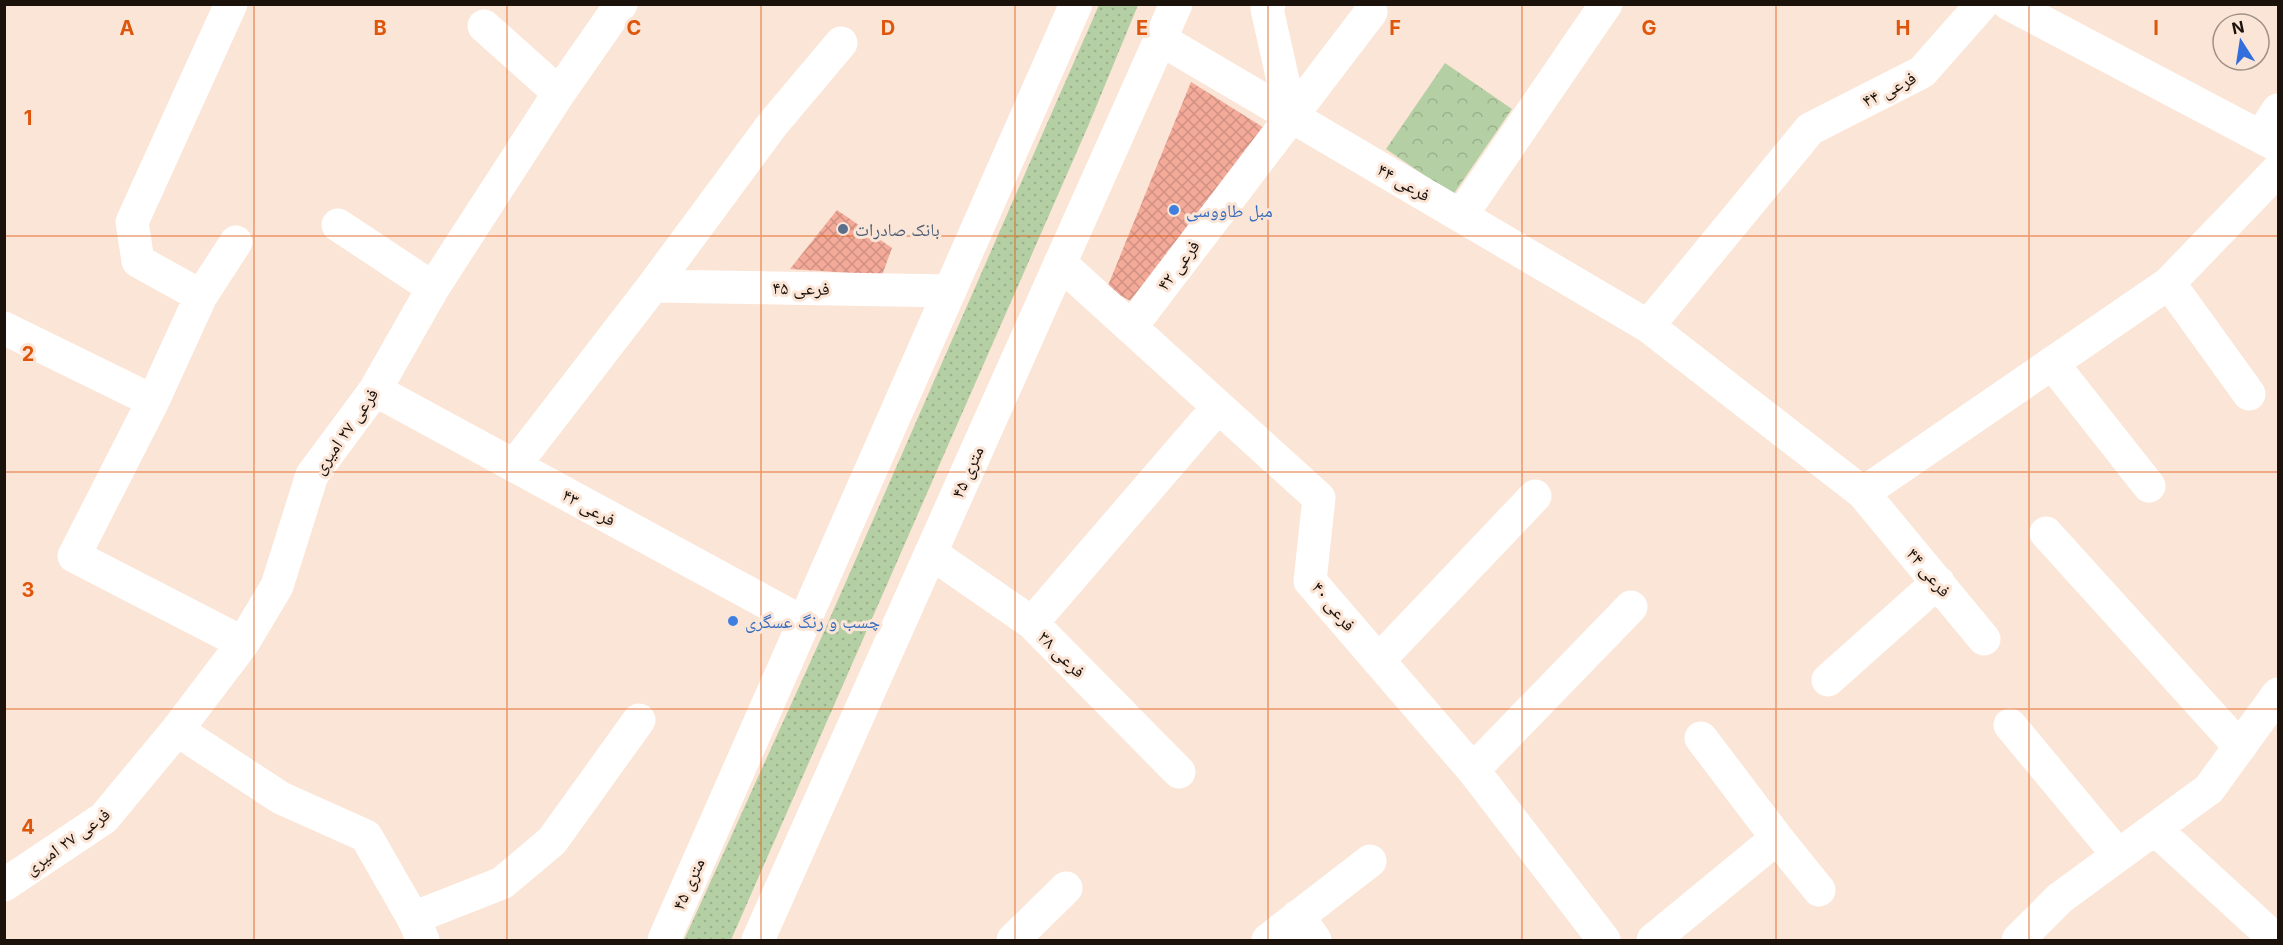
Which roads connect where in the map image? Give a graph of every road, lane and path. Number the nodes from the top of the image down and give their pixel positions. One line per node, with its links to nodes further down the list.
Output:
1 (231, 4): 25 (street)
2 (621, 4): 13 (street, فرعی ۲۷ امیری)
3 (1076, 4): 24 (street, ۴۵ متری)
4 (1176, 4): 11 (street, ۴۵ متری)
5 (1269, 4): 14 (street)
6 (1606, 4): 17 (street)
7 (1983, 4): 26 (street, فرعی ۴۴)
8 (2009, 4): 15 (street)
9 (1371, 12): 14 (street, فرعی ۴۲)
10 (484, 26): 13 (street)
11 (1160, 39): 14 (street, فرعی ۴۴); 20 (street, ۴۵ متری)
12 (841, 42): 22 (street)
13 (559, 93): 23 (street, فرعی ۲۷ امیری)
14 (1291, 116): 17 (street, فرعی ۴۴); 27 (street, فرعی ۴۲)
15 (2273, 131)
16 (2278, 170): 21 (street)
17 (1461, 216): 26 (street, فرعی ۴۴)
18 (338, 225): 23 (street)
19 (237, 242): 25 (street)
20 (1060, 263): 27 (street, فرعی ۴۰); 39 (street, ۴۵ متری)
21 (2169, 283): 29 (street); 31 (street)
22 (653, 286): 24 (street, فرعی ۴۵); 34 (street)
23 (433, 288): 30 (street, فرعی ۲۷ امیری)
24 (950, 291): 42 (street, ۴۵ متری)
25 (201, 296): 32 (street)
26 (1648, 326): 36 (street, فرعی ۴۴)
27 (1131, 327): 33 (street, فرعی ۴۰)
28 (4, 328): 32 (street)
29 (2052, 363): 35 (street); 36 (street)
30 (375, 390): 34 (street, فرعی ۴۳); 45 (street, فرعی ۲۷ امیری)
31 (2249, 394)
32 (153, 401): 45 (street)
33 (1218, 407): 43 (street); 46 (street, فرعی ۴۰)
34 (514, 466): 42 (street, فرعی ۴۳)
35 (2149, 486)
36 (1863, 493): 40 (street, فرعی ۴۴)
37 (1534, 496): 46 (street)
38 (2046, 533): 53 (street)
39 (931, 553): 43 (street, فرعی ۳۸); 66 (street, ۴۵ متری)
40 (1938, 582): 44 (street, فرعی ۴۴); 47 (street)
41 (1631, 607): 54 (street)
42 (804, 623): 65 (street, ۴۵ متری)
43 (1032, 623): 55 (street, فرعی ۳۸)
44 (1984, 639)
45 (243, 642): 51 (street, فرعی ۲۷ امیری)
46 (1379, 660): 54 (street, فرعی ۴۰)
47 (1828, 680)
48 (2277, 700): 53 (street)
49 (639, 720): 64 (street)
50 (2010, 725): 58 (street)
51 (177, 730): 60 (street, فرعی ۲۷ امیری); 64 (street)
52 (1701, 738): 57 (street)
53 (2240, 747): 56 (street)
54 (1473, 770): 69 (street, فرعی ۴۰)
55 (1179, 772)
56 (2155, 828): 58 (street); 72 (street)
57 (1777, 838): 62 (street); 70 (street)
58 (2118, 855): 71 (street)
59 (1370, 861): 63 (street)
60 (4, 885)
61 (1066, 888): 67 (street)
62 (1819, 890)
63 (1307, 928): 68 (street)
64 (418, 929)
65 (664, 940)
66 (758, 940)
67 (1013, 940)
68 (1268, 940)
69 (1604, 940)
70 (1653, 940)
71 (2018, 940)
72 (2276, 940)

